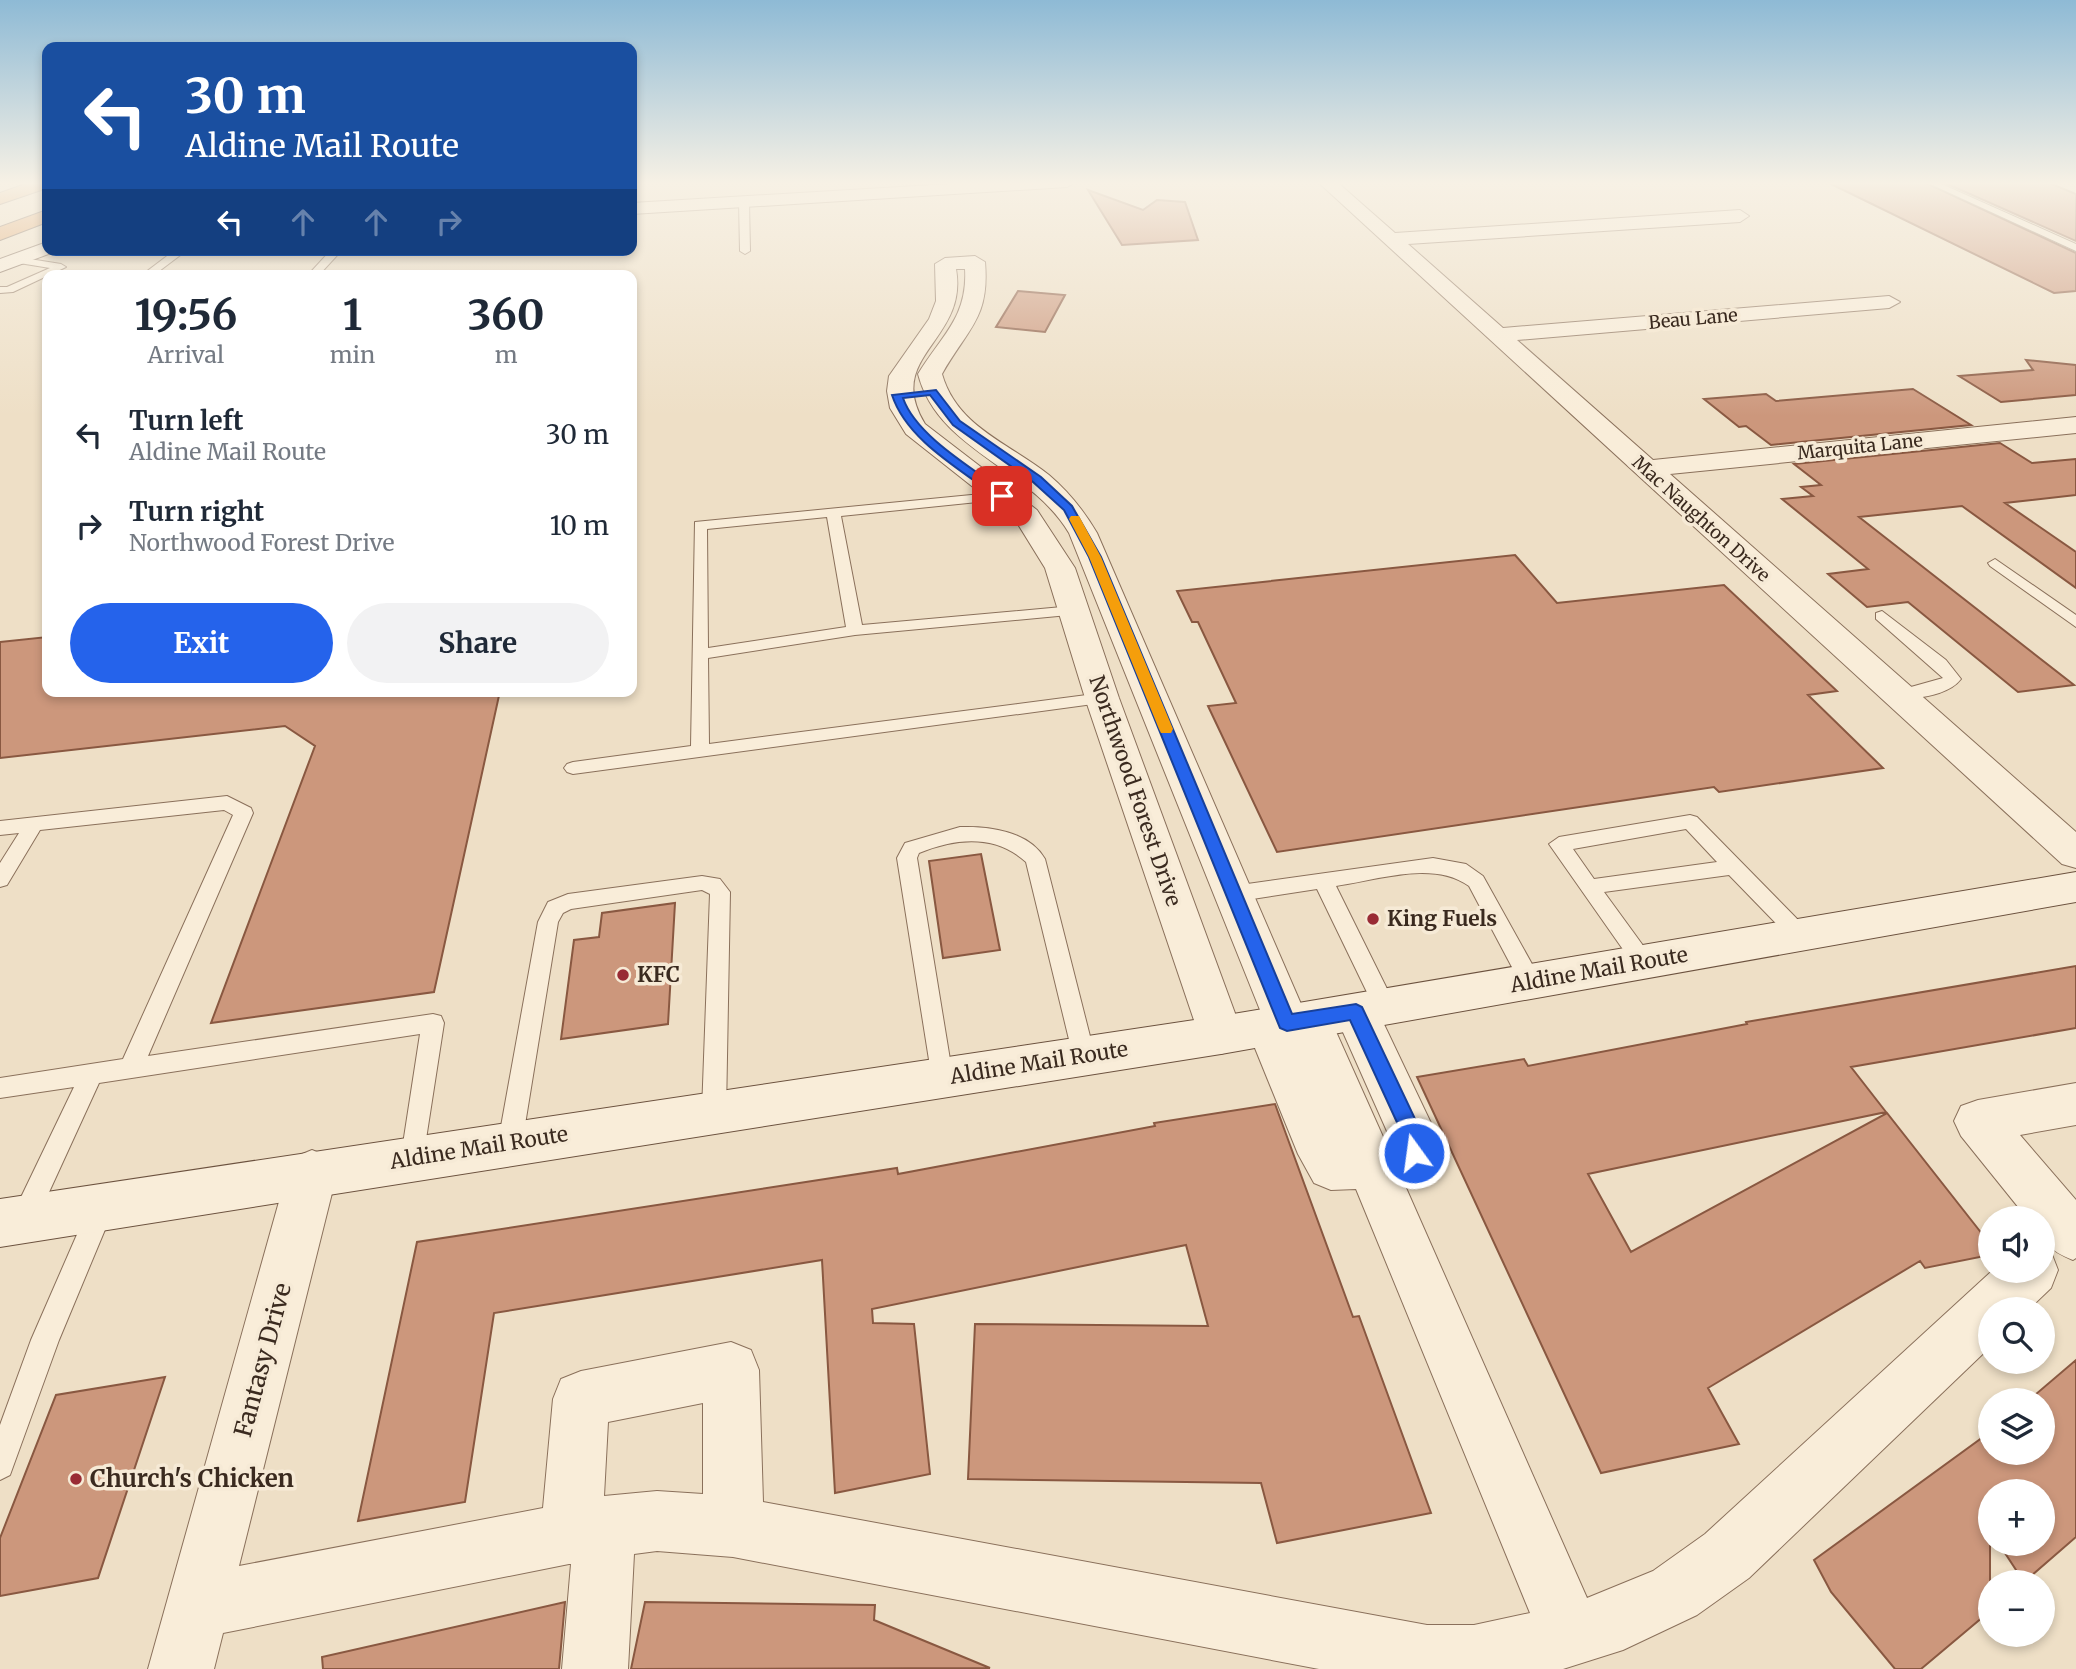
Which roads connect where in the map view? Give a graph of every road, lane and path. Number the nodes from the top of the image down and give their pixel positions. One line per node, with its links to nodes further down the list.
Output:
1 (12, 260): 3 (lane)
2 (1416, 260): 7 (street, Mac Naughton Drive)
3 (54, 270)
4 (42, 275): 5 (lane)
5 (0, 290)
6 (1889, 302): 7 (street, Beau Lane)
7 (1497, 335): 11 (street, Mac Naughton Drive)
8 (932, 392): 9 (street); 9 (street); 14 (street)
9 (897, 395): 12 (street, Northwood Forest Drive)
10 (2076, 425): 11 (street, Marquita Lane)
11 (1644, 469): 22 (street, Mac Naughton Drive)
12 (1002, 496): 13 (lane); 15 (street, Northwood Forest Drive)
13 (833, 512): 20 (lane); 21 (lane)
14 (1087, 541): 15 (street); 34 (street)
15 (1048, 547): 17 (street, Northwood Forest Drive)
16 (1995, 563): 19 (lane)
17 (1073, 611): 20 (lane); 23 (street, Northwood Forest Drive)
18 (1882, 616): 22 (lane)
19 (2076, 622)
20 (855, 630): 21 (lane)
21 (701, 654): 24 (lane)
22 (1899, 696): 28 (street, Mac Naughton Drive)
23 (1102, 698): 24 (lane); 40 (street, Northwood Forest Drive)
24 (700, 752): 25 (lane)
25 (573, 768)
26 (34, 824): 27 (lane); 30 (lane); 42 (lane)
27 (0, 828)
28 (2076, 854)
29 (1733, 867): 32 (lane); 32 (lane); 35 (lane)
30 (0, 880)
31 (1324, 881): 34 (lane); 37 (lane); 38 (lane)
32 (1589, 887): 36 (lane)
33 (2076, 887): 35 (street, Aldine Mail Route)
34 (1233, 894): 39 (street)
35 (1800, 935): 36 (street, Aldine Mail Route)
36 (1644, 962): 37 (street, Aldine Mail Route)
37 (1531, 982): 38 (street, Aldine Mail Route)
38 (1370, 1009): 39 (street, Aldine Mail Route); 50 (street)
39 (1288, 1023): 40 (street, Aldine Mail Route); 50 (street)
40 (1220, 1035): 41 (street, Aldine Mail Route)
41 (1084, 1056): 44 (street, Aldine Mail Route); 44 (lane)
42 (131, 1068): 43 (lane); 49 (lane)
43 (92, 1074): 45 (lane); 53 (lane)
44 (941, 1078): 47 (street, Aldine Mail Route)
45 (0, 1088)
46 (2076, 1104): 54 (street)
47 (715, 1112): 48 (street, Aldine Mail Route); 48 (lane)
48 (510, 1143): 49 (street, Aldine Mail Route)
49 (413, 1157): 51 (street, Aldine Mail Route)
50 (1370, 1164): 62 (street)
51 (312, 1173): 52 (street, Aldine Mail Route); 61 (street, Fantasy Drive)
52 (101, 1207): 53 (street, Aldine Mail Route); 58 (lane)
53 (12, 1222)
54 (2064, 1243)
55 (2018, 1283): 56 (street)
56 (2004, 1297)
57 (1978, 1321): 62 (street)
58 (0, 1465)
59 (733, 1527): 60 (street); 60 (street); 62 (street)
60 (588, 1530): 61 (street); 64 (street)
61 (198, 1606): 63 (street, Fantasy Drive)
62 (1571, 1634)
63 (181, 1669)
64 (595, 1669)

